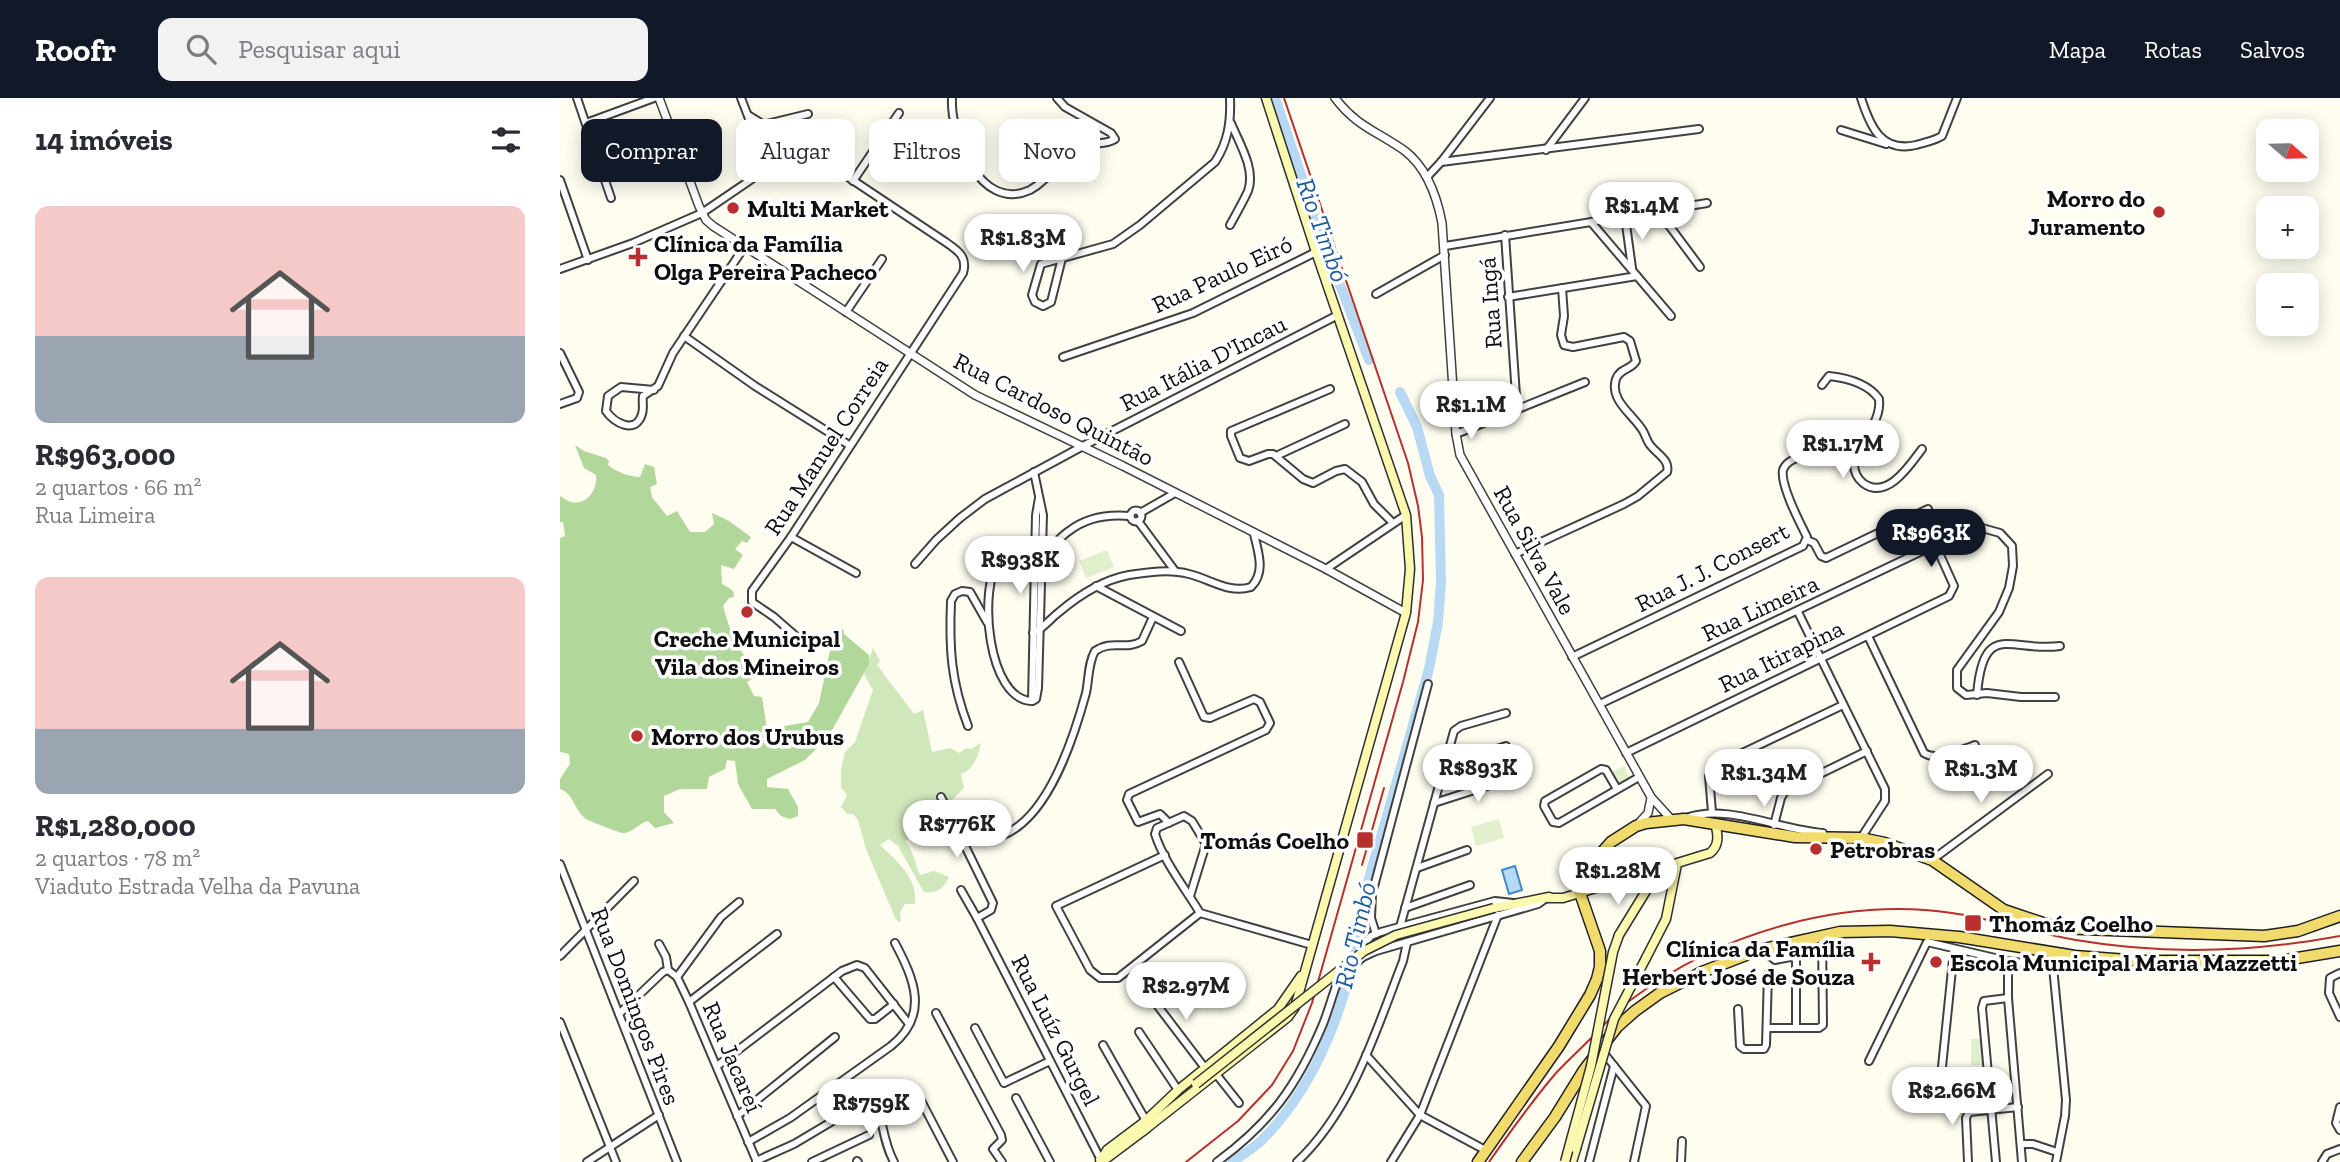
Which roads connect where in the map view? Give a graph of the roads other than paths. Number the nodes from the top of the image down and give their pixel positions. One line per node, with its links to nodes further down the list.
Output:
1 (577, 98): 16 (street)
2 (657, 98): 17 (street); 40 (street)
3 (741, 98): 15 (street)
4 (952, 98): 36 (street)
5 (1057, 98): 21 (street)
6 (1230, 98): 22 (street)
7 (1266, 98): 47 (main road)
8 (1335, 98): 30 (street, Rua Silva Vale)
9 (1490, 98): 29 (street)
10 (1585, 98): 28 (street)
11 (1861, 98): 27 (street)
12 (1957, 98): 27 (street)
13 (899, 113): 31 (street)
14 (808, 114): 20 (street)
15 (748, 115): 18 (street); 19 (street)
16 (585, 119)
17 (597, 119)
18 (750, 119)
19 (754, 119)
20 (788, 119)
21 (1086, 119)
22 (1231, 123): 43 (street); 49 (street)
23 (1100, 127): 26 (street)
24 (1699, 129): 28 (street)
25 (1841, 130): 27 (street)
26 (1100, 143)
27 (1888, 144)
28 (1546, 149): 29 (street)
29 (1441, 162): 30 (street)
30 (1427, 177): 46 (street, Rua Silva Vale)
31 (855, 178)
32 (560, 180): 51 (street)
33 (606, 182): 37 (street)
34 (747, 182): 40 (street)
35 (855, 182): 63 (street, Rua Manuel Correia)
36 (1040, 182)
37 (611, 198)
38 (1707, 203): 39 (street)
39 (1659, 212): 41 (street); 52 (street)
40 (702, 213): 45 (street, Rua Cardoso Quintão); 51 (street)
41 (1625, 217): 42 (street); 54 (street)
42 (1591, 222): 44 (street); 54 (street)
43 (1230, 225)
44 (1505, 235): 46 (street); 57 (street, Rua Ingá)
45 (745, 246): 58 (street, Rua Cardoso Quintão); 61 (street)
46 (1445, 246): 48 (street, Rua Silva Vale)
47 (1316, 252): 59 (main road); 64 (street, Rua Paulo Eiró)
48 (1446, 255): 56 (street); 72 (street, Rua Silva Vale)
49 (1062, 258): 49 (street)
50 (883, 259): 58 (street)
51 (588, 260): 53 (street)
52 (1700, 267)
53 (560, 269)
54 (1634, 273): 55 (street); 60 (street)
55 (1562, 288): 57 (street); 91 (street)
56 (1376, 294)
57 (1508, 297): 70 (street, Rua Ingá)
58 (846, 312): 63 (street, Rua Cardoso Quintão)
59 (1338, 315): 74 (street, Rua Itália D'Incau); 82 (main road)
60 (1671, 316)
61 (684, 337): 68 (street); 73 (street)
62 (560, 353): 69 (street)
63 (910, 353): 73 (street, Rua Manuel Correia); 74 (street, Rua Cardoso Quintão)
64 (1063, 356)
65 (1585, 382): 70 (street)
66 (1822, 385): 77 (street)
67 (1330, 388): 76 (street)
68 (654, 390): 68 (street)
69 (560, 404)
70 (1517, 410): 72 (street)
71 (1345, 424): 76 (street)
72 (1456, 434): 91 (street, Rua Silva Vale)
73 (849, 445): 87 (street, Rua Manuel Correia)
74 (1083, 446): 78 (street, Rua Itália D'Incau); 79 (street, Rua Cardoso Quintão)
75 (1922, 449): 77 (street)
76 (1276, 456): 85 (street)
77 (1854, 461): 88 (street, Rua J. J. Consert)
78 (1034, 472): 90 (street); 92 (street, Rua Itália D'Incau)
79 (1175, 493): 81 (street); 86 (street, Rua Cardoso Quintão)
80 (1928, 509): 88 (street)
81 (1140, 513): 83 (street); 84 (street)
82 (1406, 515): 85 (street); 98 (main road)
83 (1130, 516): 84 (street); 90 (street)
84 (1138, 521): 94 (street)
85 (1393, 523): 93 (street)
86 (1254, 534): 93 (street, Rua Cardoso Quintão); 94 (street)
87 (791, 537): 95 (street); 104 (street, Rua Manuel Correia)
88 (1807, 540): 106 (street, Rua J. J. Consert)
89 (1935, 544): 97 (street, Rua Limeira); 103 (street, Rua Itirapina); 110 (street, Rua Limeira)
90 (1038, 547): 100 (street); 101 (street)
91 (1515, 554): 106 (street, Rua Silva Vale)
92 (915, 564)
93 (1326, 569): 98 (street, Rua Cardoso Quintão)
94 (1175, 571): 96 (street)
95 (856, 573)
96 (1097, 586): 99 (street); 101 (street)
97 (1798, 612): 107 (street); 112 (street, Rua Limeira)
98 (1406, 613): 170 (main road)
99 (1153, 617): 102 (street); 128 (street)
100 (989, 625): 101 (street); 115 (street)
101 (1036, 632)
102 (1181, 632)
103 (1868, 636): 107 (street, Rua Itirapina); 116 (street)
104 (798, 638)
105 (2060, 646): 110 (street)
106 (1572, 657): 112 (street, Rua Silva Vale)
107 (1820, 658): 113 (street); 119 (street, Rua Itirapina)
108 (1179, 662): 132 (street)
109 (1428, 684): 164 (street)
110 (1977, 695): 111 (street)
111 (2055, 697)
112 (1601, 704): 119 (street, Rua Silva Vale)
113 (1843, 705): 118 (street); 129 (street)
114 (1506, 713): 120 (street)
115 (968, 726)
116 (1975, 745)
117 (1506, 746): 120 (street)
118 (1867, 751): 134 (street); 137 (street)
119 (1626, 753): 122 (street, Rua Silva Vale)
120 (1445, 766): 127 (street)
121 (2048, 774): 141 (street)
122 (1639, 777): 124 (street); 126 (street, Rua Silva Vale)
123 (1512, 778): 127 (street)
124 (1617, 789): 124 (street)
125 (941, 797): 128 (street)
126 (1651, 797): 130 (street, Rua Silva Vale); 135 (street)
127 (1434, 803): 144 (street)
128 (949, 809): 160 (street)
129 (1712, 812): 131 (street); 134 (street)
130 (1671, 819): 131 (main road); 135 (main road)
131 (1684, 819): 133 (main road)
132 (1169, 822): 139 (street); 152 (street)
133 (1716, 823): 136 (main road); 143 (main road)
134 (1774, 825): 136 (street)
135 (1636, 826): 140 (main road)
136 (1845, 837): 137 (main road)
137 (1861, 838): 141 (main road)
138 (1467, 850): 144 (street)
139 (1165, 855): 152 (street); 158 (street)
140 (1596, 859): 146 (main road); 148 (main road)
141 (1932, 860): 159 (main road)
142 (560, 864): 162 (street, Rua Domingos Pires)
143 (1677, 864): 145 (main road); 250 (main road, bridge)
144 (1417, 868): 156 (street)
145 (1639, 875): 148 (main road); 249 (main road, bridge)
146 (1585, 877): 151 (main road); 153 (main road)
147 (634, 881): 162 (street)
148 (1613, 883): 151 (main road)
149 (1470, 885): 156 (street)
150 (961, 890): 160 (street, Rua Luíz Gurgel)
151 (1580, 893): 153 (main road); 232 (main road)
152 (1189, 896): 158 (street)
153 (1548, 898): 155 (main road); 157 (street)
154 (739, 902): 184 (street)
155 (1513, 903): 157 (main road); 161 (street)
156 (1405, 908): 161 (street)
157 (1496, 911): 168 (street); 221 (street); 224 (main road, bridge)
158 (1200, 913): 170 (street)
159 (2340, 916)
160 (977, 918): 205 (street, Rua Luíz Gurgel)
161 (1400, 927): 164 (street)
162 (585, 930): 175 (street); 192 (street, Rua Domingos Pires)
163 (777, 934): 188 (street)
164 (1376, 934): 174 (street)
165 (1822, 936): 166 (main road); 177 (main road); 198 (street)
166 (1796, 941): 171 (main road); 176 (street)
167 (895, 943): 195 (street)
168 (1407, 943): 174 (street); 203 (street)
169 (659, 944): 181 (street)
170 (1312, 945): 179 (main road)
171 (1767, 948): 176 (street); 202 (main road)
172 (1954, 950): 178 (street); 204 (street); 212 (street)
173 (2340, 951): 177 (main road)
174 (1369, 953): 244 (street, bridge)
175 (560, 956)
176 (1796, 956): 198 (street)
177 (2075, 956): 180 (street)
178 (2008, 961): 180 (street); 186 (street)
179 (1306, 967): 208 (main road); 209 (main road)
180 (2053, 967): 233 (street)
181 (668, 970): 184 (street, Rua Jacareí); 192 (street)
182 (1768, 974): 197 (street)
183 (2337, 974): 193 (street)
184 (677, 977): 188 (street, Rua Jacareí)
185 (834, 978): 189 (street); 189 (street); 206 (street)
186 (2008, 998): 217 (street); 219 (street)
187 (1154, 1001): 208 (street)
188 (688, 1002): 206 (street, Rua Jacareí)
189 (894, 1004): 195 (street)
190 (1738, 1009): 197 (street)
191 (936, 1013): 242 (street)
192 (619, 1014): 220 (street, Rua Domingos Pires)
193 (2340, 1017)
194 (560, 1022): 230 (street)
195 (909, 1024): 228 (street)
196 (975, 1028): 205 (street)
197 (1767, 1028): 198 (street)
198 (1796, 1028)
199 (1139, 1032): 210 (street)
200 (835, 1037): 222 (street)
201 (1103, 1045): 223 (street)
202 (1600, 1048): 207 (street); 248 (main road)
203 (1366, 1055): 221 (street); 245 (street)
204 (1869, 1060)
205 (1050, 1061): 234 (street, Rua Luíz Gurgel)
206 (716, 1066): 222 (street, Rua Jacareí)
207 (1614, 1066): 251 (street); 252 (street)
208 (1205, 1069): 210 (main road)
209 (1216, 1074): 215 (street); 224 (main road)
210 (1178, 1090): 223 (main road)
211 (917, 1093): 241 (street)
212 (1939, 1096)
213 (1016, 1098): 243 (street)
214 (863, 1103): 238 (street)
215 (1239, 1103)
216 (877, 1104): 240 (street)
217 (2018, 1107): 219 (street); 229 (street)
218 (2340, 1107): 225 (street)
219 (1992, 1109): 254 (street); 255 (street)
220 (659, 1115): 230 (street); 237 (street, Rua Domingos Pires)
221 (1420, 1115): 232 (street); 246 (street)
222 (737, 1116): 228 (street, Rua Jacareí)
223 (1145, 1119): 224 (main road)
224 (1141, 1129): 234 (main road)
225 (2340, 1130)
226 (869, 1135): 239 (street)
227 (1682, 1141): 253 (street)
228 (748, 1142): 238 (street, Rua Jacareí)
229 (2021, 1144): 233 (street); 256 (street)
230 (610, 1148): 235 (street); 236 (street)
231 (2340, 1149): 258 (street)
232 (1486, 1151): 247 (main road)
233 (2057, 1152): 257 (street)
234 (1099, 1161)
235 (587, 1162)
236 (616, 1162)
237 (677, 1162)
238 (757, 1162)
239 (812, 1162)
240 (894, 1162)
241 (953, 1162)
242 (1002, 1162)
243 (1051, 1162)
244 (1217, 1162)
245 (1297, 1162)
246 (1391, 1162)
247 (1478, 1162)
248 (1522, 1162)
249 (1565, 1162)
250 (1572, 1162)
251 (1589, 1162)
252 (1633, 1162)
253 (1681, 1162)
254 (1968, 1162)
255 (1996, 1162)
256 (2022, 1162)
257 (2056, 1162)
258 (2322, 1162)

